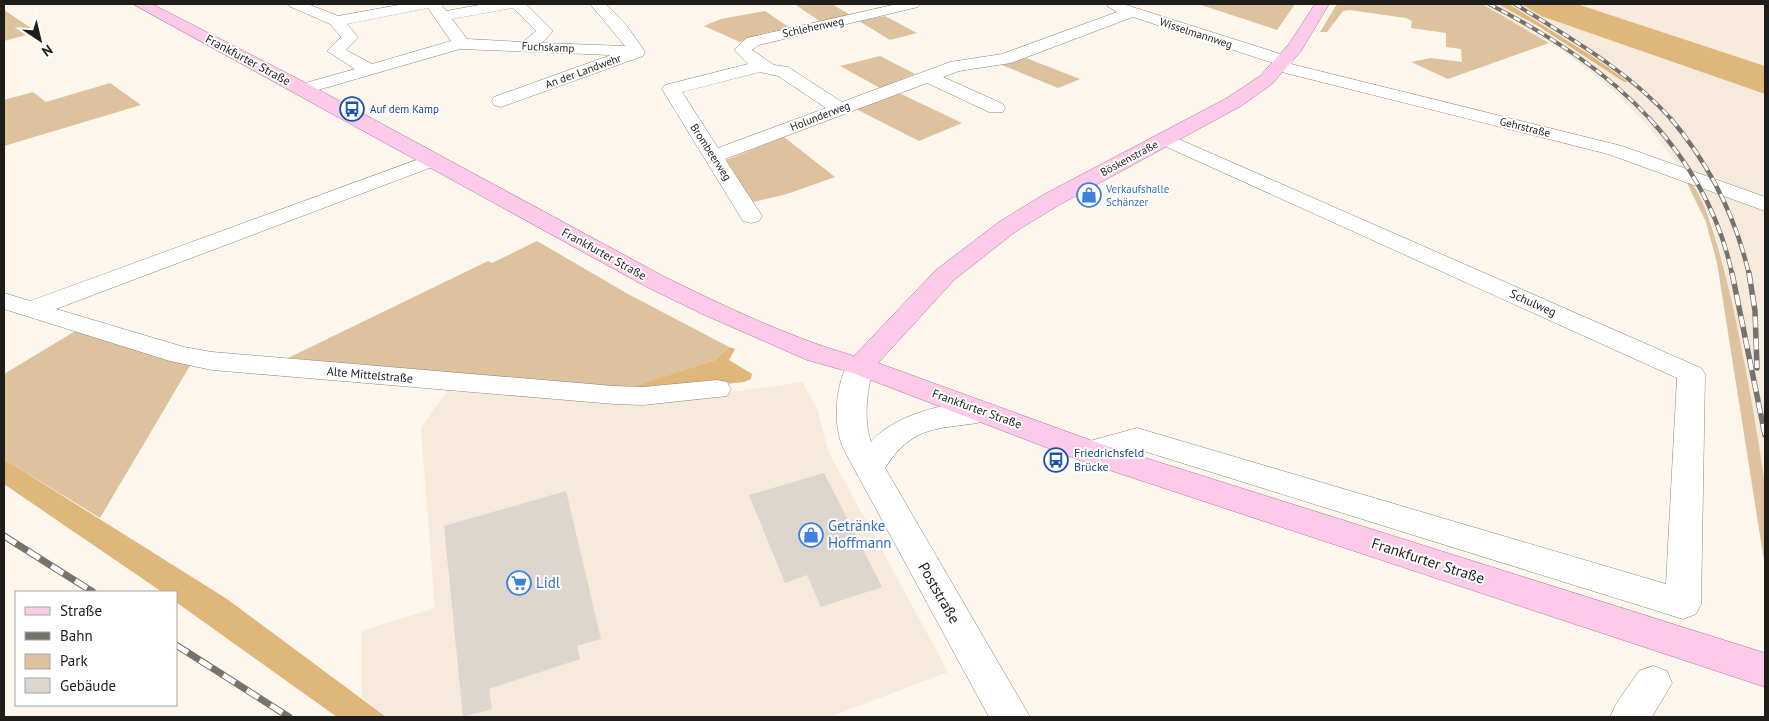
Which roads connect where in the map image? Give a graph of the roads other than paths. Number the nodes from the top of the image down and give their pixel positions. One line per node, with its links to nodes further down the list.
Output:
1 (141, 4): 21 (main road, Frankfurter Straße)
2 (296, 4): 13 (street)
3 (427, 4): 10 (street)
4 (509, 4): 11 (street)
5 (518, 4): 15 (street)
6 (598, 4): 16 (street, An der Landwehr)
7 (912, 4): 18 (street, Schlehenweg)
8 (1108, 4): 12 (street, Wisselmannweg)
9 (1322, 4): 17 (main road, Böskenstraße)
10 (370, 9): 13 (street)
11 (438, 10): 14 (street)
12 (1131, 12): 17 (street, Wisselmannweg); 20 (street, Holunderweg)
13 (336, 21): 19 (street)
14 (459, 44): 15 (street, Fuchskamp); 19 (street)
15 (528, 46): 16 (street, Fuchskamp)
16 (637, 52): 22 (street, An der Landwehr)
17 (1282, 63): 25 (main road, Böskenstraße); 28 (street, Gehrstraße)
18 (762, 66): 23 (street, Schlehenweg); 26 (street, Brombeerweg)
19 (370, 70): 21 (street)
20 (926, 76): 23 (street, Holunderweg); 24 (street)
21 (304, 89): 27 (main road, Frankfurter Straße)
22 (500, 101)
23 (839, 108): 26 (street, Holunderweg)
24 (996, 108)
25 (1165, 139): 32 (main road, Böskenstraße); 35 (street, Schulweg)
26 (715, 156): 29 (street, Brombeerweg)
27 (433, 160): 31 (street); 32 (main road, Frankfurter Straße)
28 (1765, 204)
29 (751, 216)
30 (4, 301): 31 (street, Alte Mittelstraße)
31 (31, 309): 33 (street, Alte Mittelstraße)
32 (860, 366): 34 (main road, Frankfurter Straße); 36 (street, Poststraße)
33 (717, 388)
34 (985, 412): 35 (main road, Frankfurter Straße); 36 (street)
35 (1090, 452): 37 (main road, Frankfurter Straße)
36 (869, 468): 39 (street, Poststraße)
37 (1765, 670)
38 (1653, 683): 40 (street)
39 (1010, 717)
40 (1630, 717)

